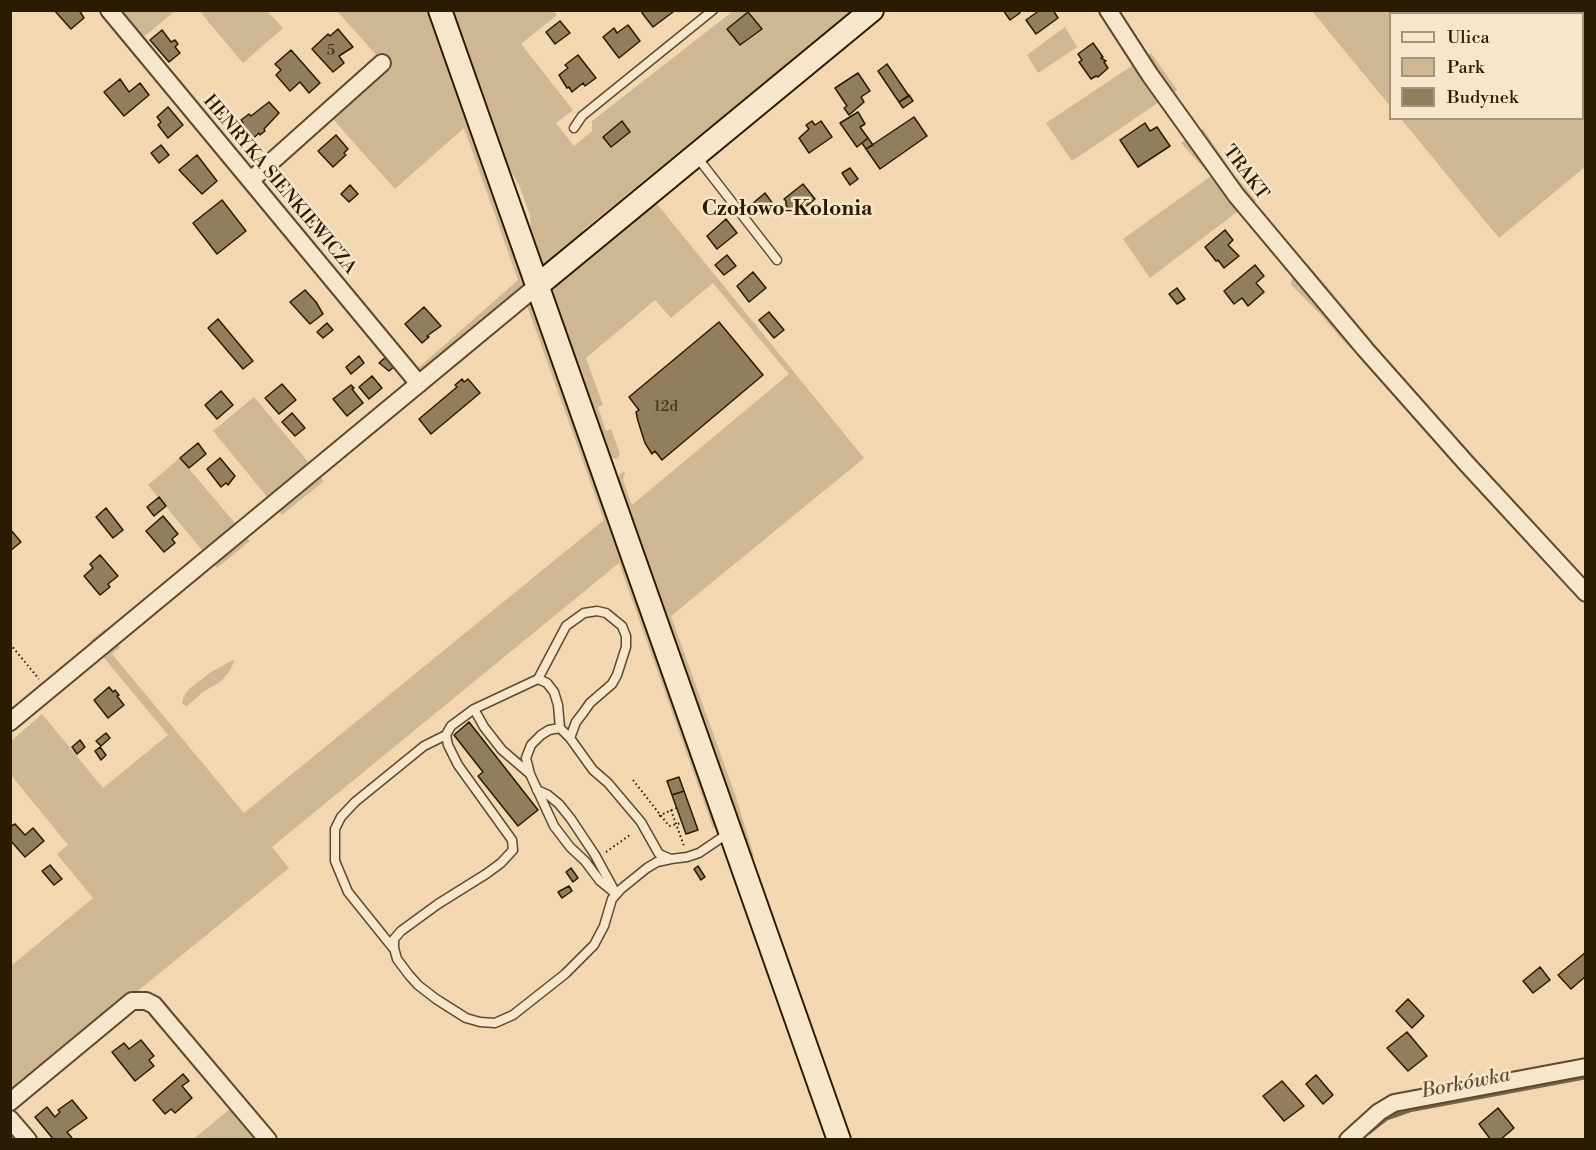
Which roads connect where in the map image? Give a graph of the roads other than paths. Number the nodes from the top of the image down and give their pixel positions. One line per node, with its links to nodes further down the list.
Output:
1 (109, 10): 9 (street, HENRYKA SIENKIEWICZA)
2 (440, 10): 11 (main road)
3 (713, 10): 7 (lane)
4 (872, 10): 8 (main road)
5 (1108, 10): 13 (street, TRAKT)
6 (382, 63): 9 (street)
7 (574, 128)
8 (695, 154): 10 (lane); 11 (main road)
9 (251, 180): 12 (street, HENRYKA SIENKIEWICZA)
10 (777, 260)
11 (537, 286): 12 (street); 22 (main road)
12 (419, 384): 16 (street)
13 (1586, 593)
14 (538, 679): 15 (lane); 17 (lane); 19 (lane)
15 (474, 709): 18 (lane); 20 (lane)
16 (10, 722)
17 (560, 728): 19 (lane); 20 (lane)
18 (446, 735): 25 (lane); 25 (lane)
19 (570, 738): 23 (lane)
20 (530, 774): 21 (lane)
21 (537, 790): 24 (lane); 24 (lane)
22 (731, 831): 23 (lane); 31 (main road)
23 (671, 859): 24 (lane)
24 (616, 894): 25 (lane)
25 (394, 948)
26 (1586, 1067): 32 (street)
27 (10, 1102): 30 (street)
28 (10, 1119): 29 (street)
29 (28, 1140)
30 (268, 1140)
31 (839, 1140)
32 (1348, 1140)

